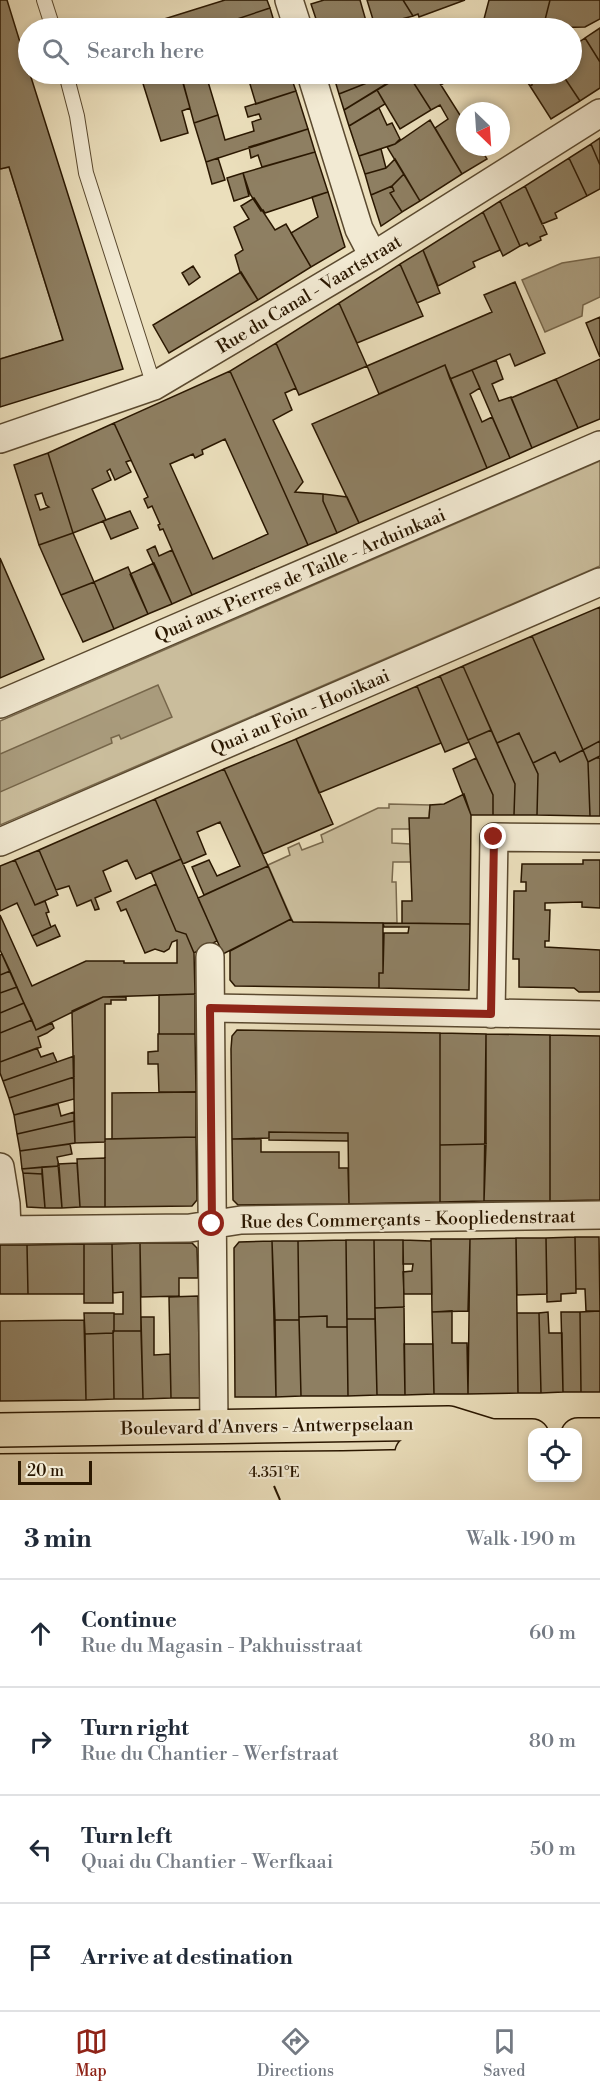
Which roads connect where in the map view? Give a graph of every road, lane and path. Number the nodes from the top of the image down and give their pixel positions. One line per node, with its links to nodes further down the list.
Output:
1 (44, 0): 3 (lane)
2 (289, 0): 4 (street)
3 (50, 18)
4 (295, 18)
5 (69, 84): 9 (lane)
6 (314, 84): 8 (street)
7 (600, 113): 8 (street, Rue du Canal - Vaartstraat)
8 (373, 256): 9 (street, Rue du Canal - Vaartstraat)
9 (154, 386): 10 (street, Rue du Canal - Vaartstraat)
10 (0, 439)
11 (600, 445): 13 (street, Quai aux Pierres de Taille - Arduinkaai)
12 (600, 582): 15 (street, Quai au Foin - Hooikaai)
13 (0, 704)
14 (600, 838): 18 (street)
15 (0, 842)
16 (210, 957): 17 (street)
17 (210, 1008): 18 (street); 22 (street)
18 (491, 1014): 19 (street)
19 (600, 1015)
20 (0, 1167): 23 (street)
21 (600, 1215): 22 (street, Rue des Commerçants - Koopliedenstraat)
22 (212, 1224): 23 (street, Rue des Commerçants - Koopliedenstraat); 24 (street)
23 (4, 1230)
24 (214, 1427): 25 (main road, Boulevard d'Anvers - Antwerpselaan); 26 (main road, Boulevard d'Anvers - Antwerpselaan)
25 (0, 1430)
26 (490, 1436): 27 (main road, Boulevard d'Anvers - Antwerpselaan); 34 (main road)
27 (528, 1436)
28 (582, 1436): 29 (main road)
29 (600, 1436)
30 (0, 1451): 35 (main road)
31 (582, 1463): 32 (main road)
32 (600, 1463)
33 (528, 1464): 34 (main road)
34 (343, 1468): 35 (main road)
35 (108, 1470): 36 (main road)
36 (0, 1471)
37 (600, 1488): 39 (main road)
38 (0, 1496): 40 (main road)
39 (393, 1496): 40 (main road)
40 (78, 1498)

